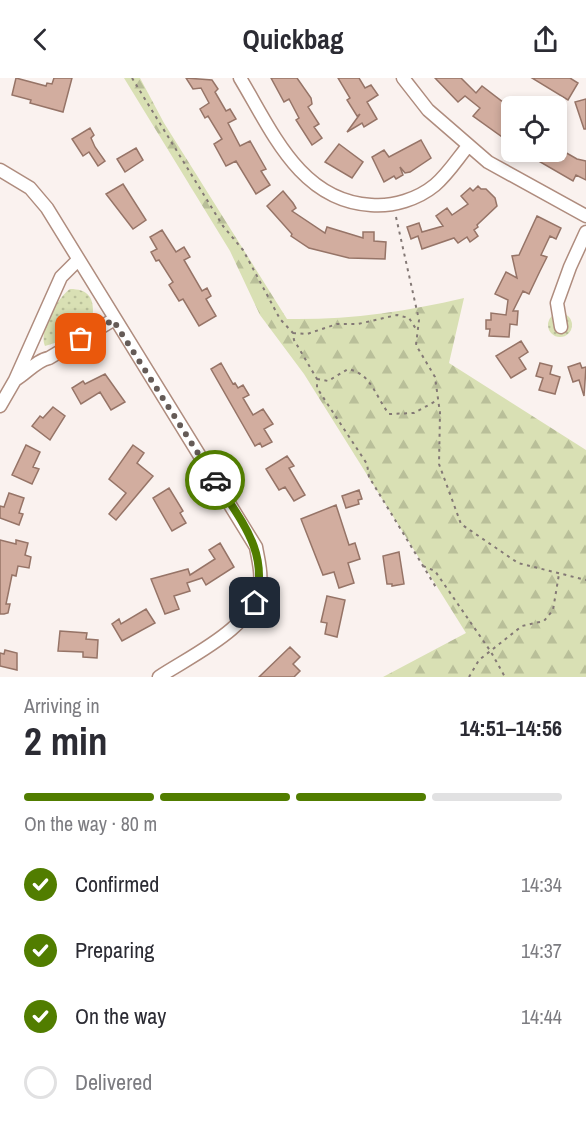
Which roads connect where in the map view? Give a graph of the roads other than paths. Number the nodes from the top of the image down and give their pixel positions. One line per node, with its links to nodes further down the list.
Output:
1 (240, 78): 3 (street)
2 (403, 78): 3 (street)
3 (468, 146): 5 (street)
4 (0, 170): 7 (street)
5 (586, 216)
6 (586, 232): 9 (street)
7 (78, 260): 8 (street); 10 (street)
8 (113, 320): 10 (street); 12 (street)
9 (561, 327)
10 (15, 380): 11 (street)
11 (0, 406)
12 (159, 677)

